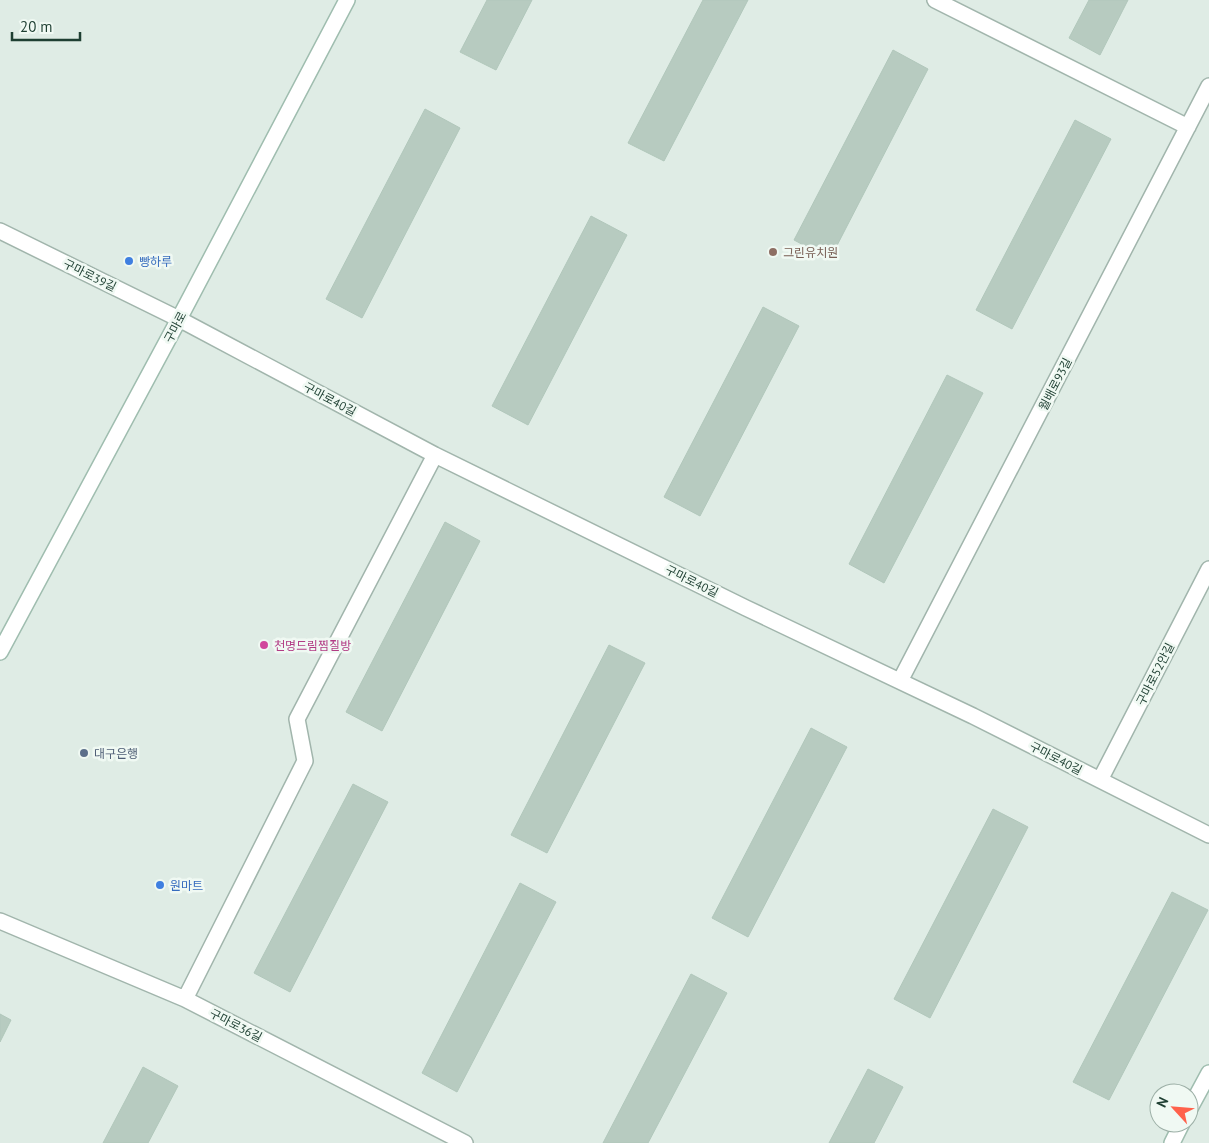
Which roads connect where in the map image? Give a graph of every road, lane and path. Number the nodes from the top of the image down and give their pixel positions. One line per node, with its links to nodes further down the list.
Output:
1 (346, 0): 6 (street, 구마로)
2 (934, 0): 4 (street)
3 (1209, 86): 4 (street, 월배로93길)
4 (1188, 127): 10 (street, 월배로93길)
5 (0, 231): 6 (street, 구마로39길)
6 (179, 319): 7 (street, 구마로40길); 9 (street, 구마로)
7 (435, 455): 10 (street, 구마로40길); 14 (street)
8 (1209, 569): 11 (street, 구마로52안길)
9 (0, 652)
10 (900, 681): 11 (street, 구마로40길)
11 (1100, 780): 12 (street, 구마로40길)
12 (1209, 835)
13 (0, 921): 14 (street, 구마로36길)
14 (185, 1000): 17 (street, 구마로36길)
15 (1209, 1073): 16 (street)
16 (1199, 1092)
17 (465, 1143)

